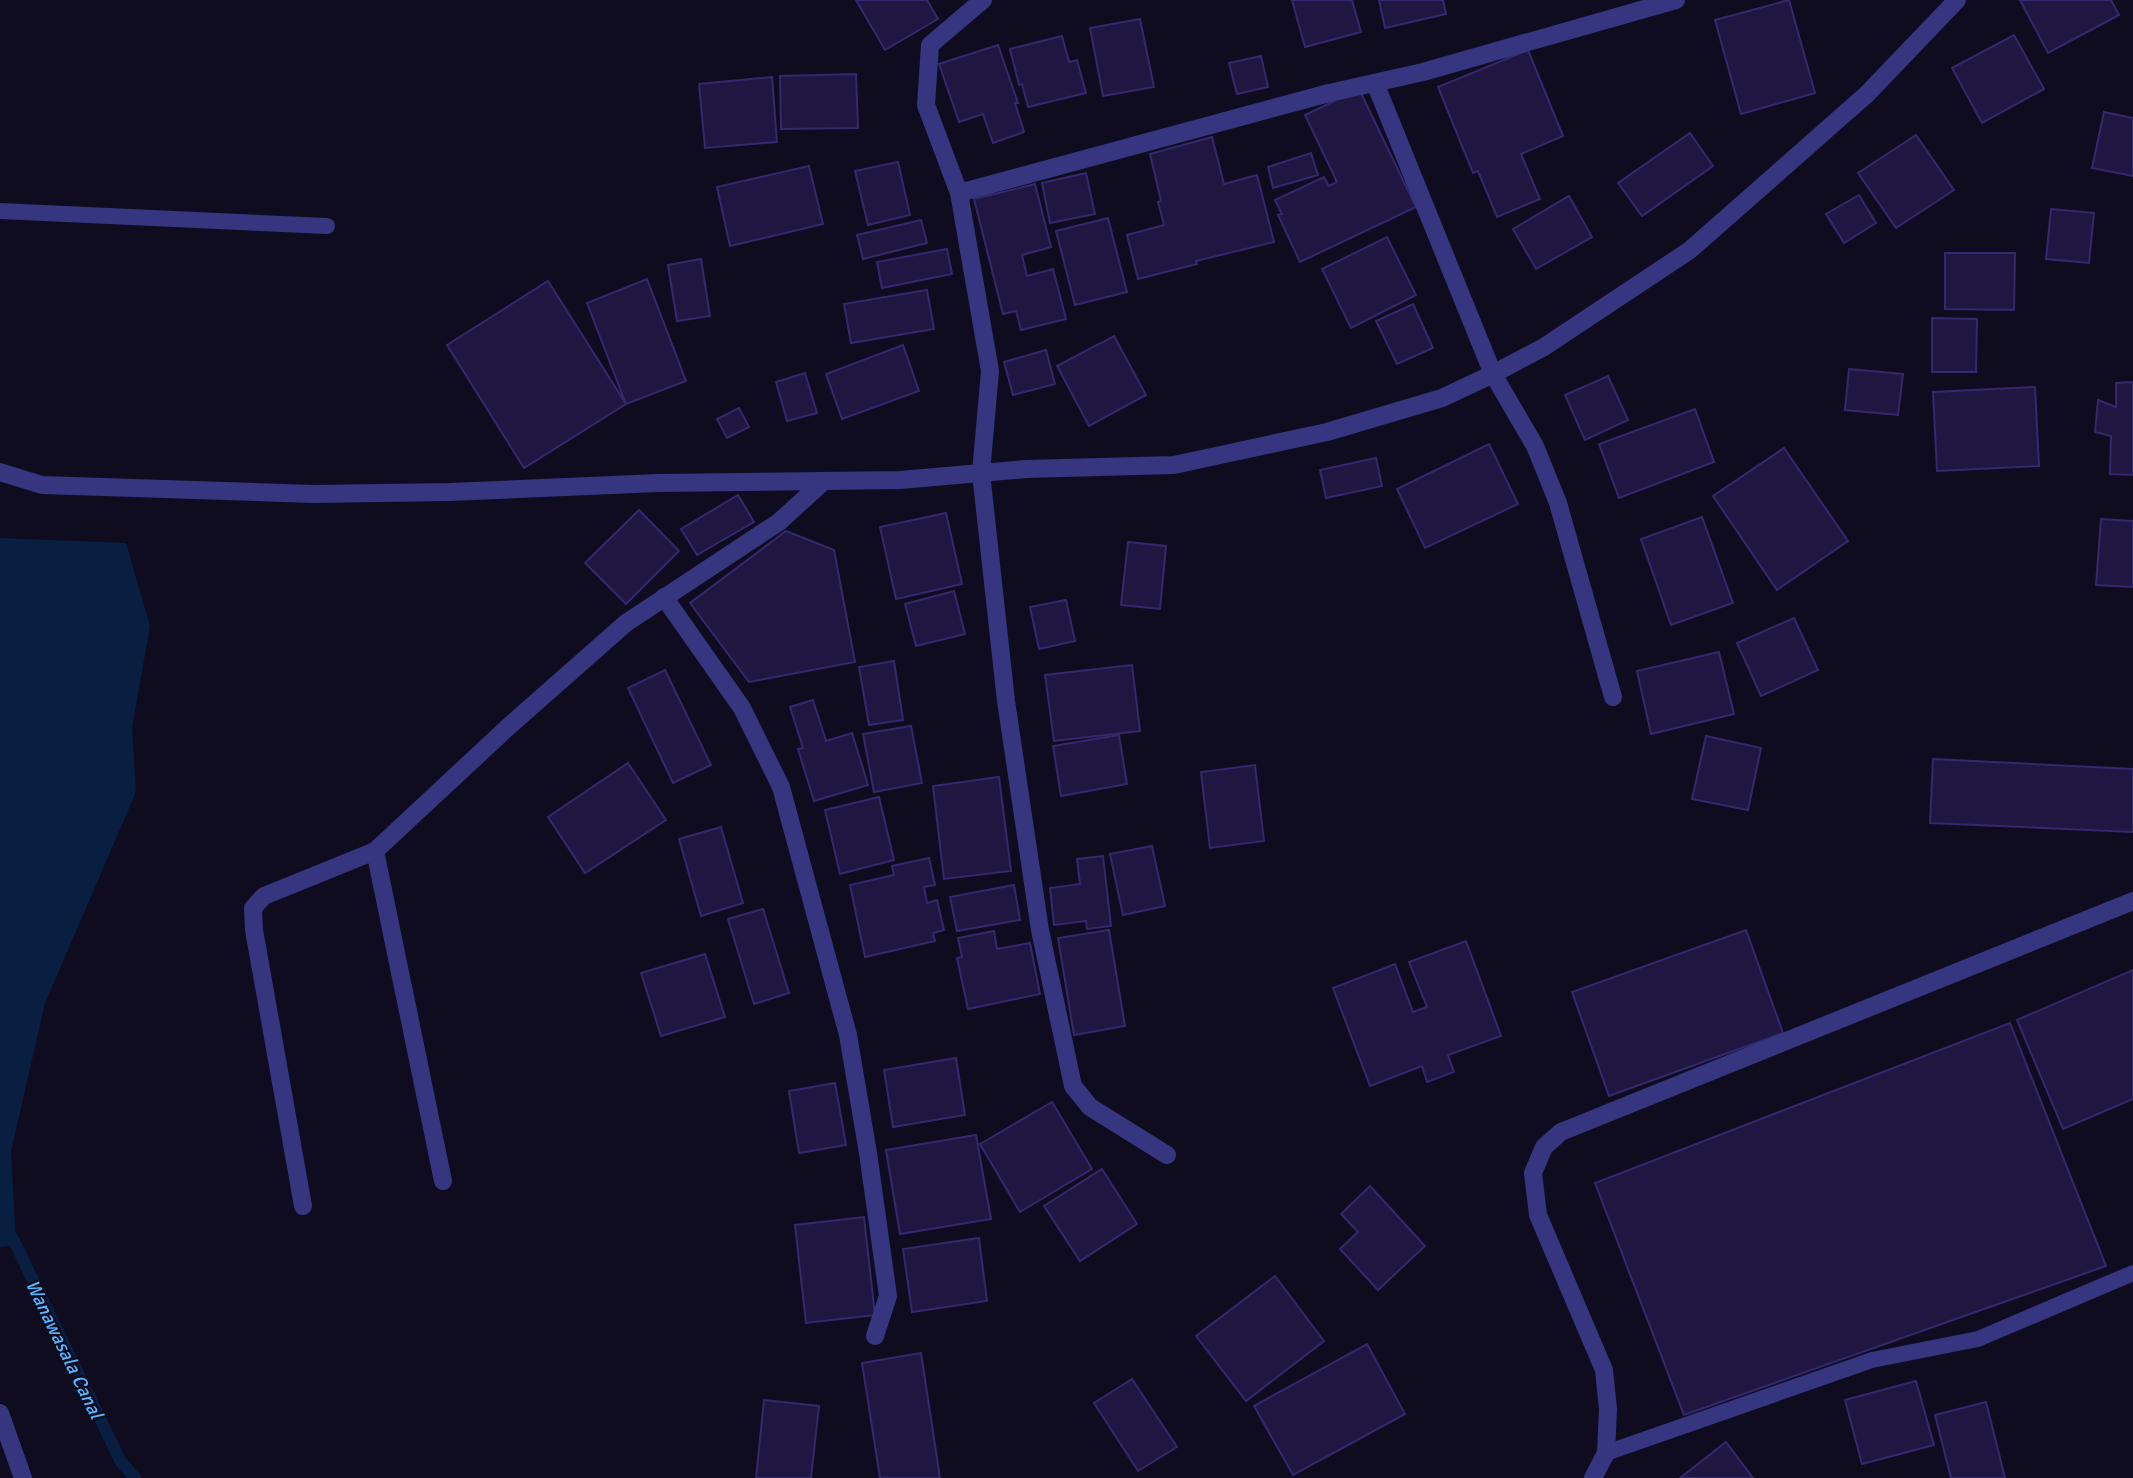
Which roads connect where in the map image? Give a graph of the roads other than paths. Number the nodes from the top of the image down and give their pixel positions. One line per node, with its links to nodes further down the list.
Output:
1 (983, 0): 5 (street)
2 (1676, 0): 4 (street)
3 (1957, 0): 8 (street)
4 (1375, 83): 5 (street); 8 (street)
5 (959, 193): 10 (street)
6 (0, 211): 7 (lane)
7 (327, 226)
8 (1493, 374): 10 (street); 13 (street)
9 (0, 472): 11 (street)
10 (981, 473): 11 (street); 16 (street)
11 (824, 481): 12 (street)
12 (664, 597): 14 (street); 20 (street)
13 (1614, 697)
14 (375, 851): 17 (street); 18 (street)
15 (2133, 901): 22 (street)
16 (1167, 1155)
17 (443, 1181)
18 (303, 1206)
19 (2133, 1273): 22 (lane)
20 (875, 1336)
21 (0, 1413): 23 (street)
22 (1606, 1453): 24 (street)
23 (23, 1478)
24 (1593, 1478)

